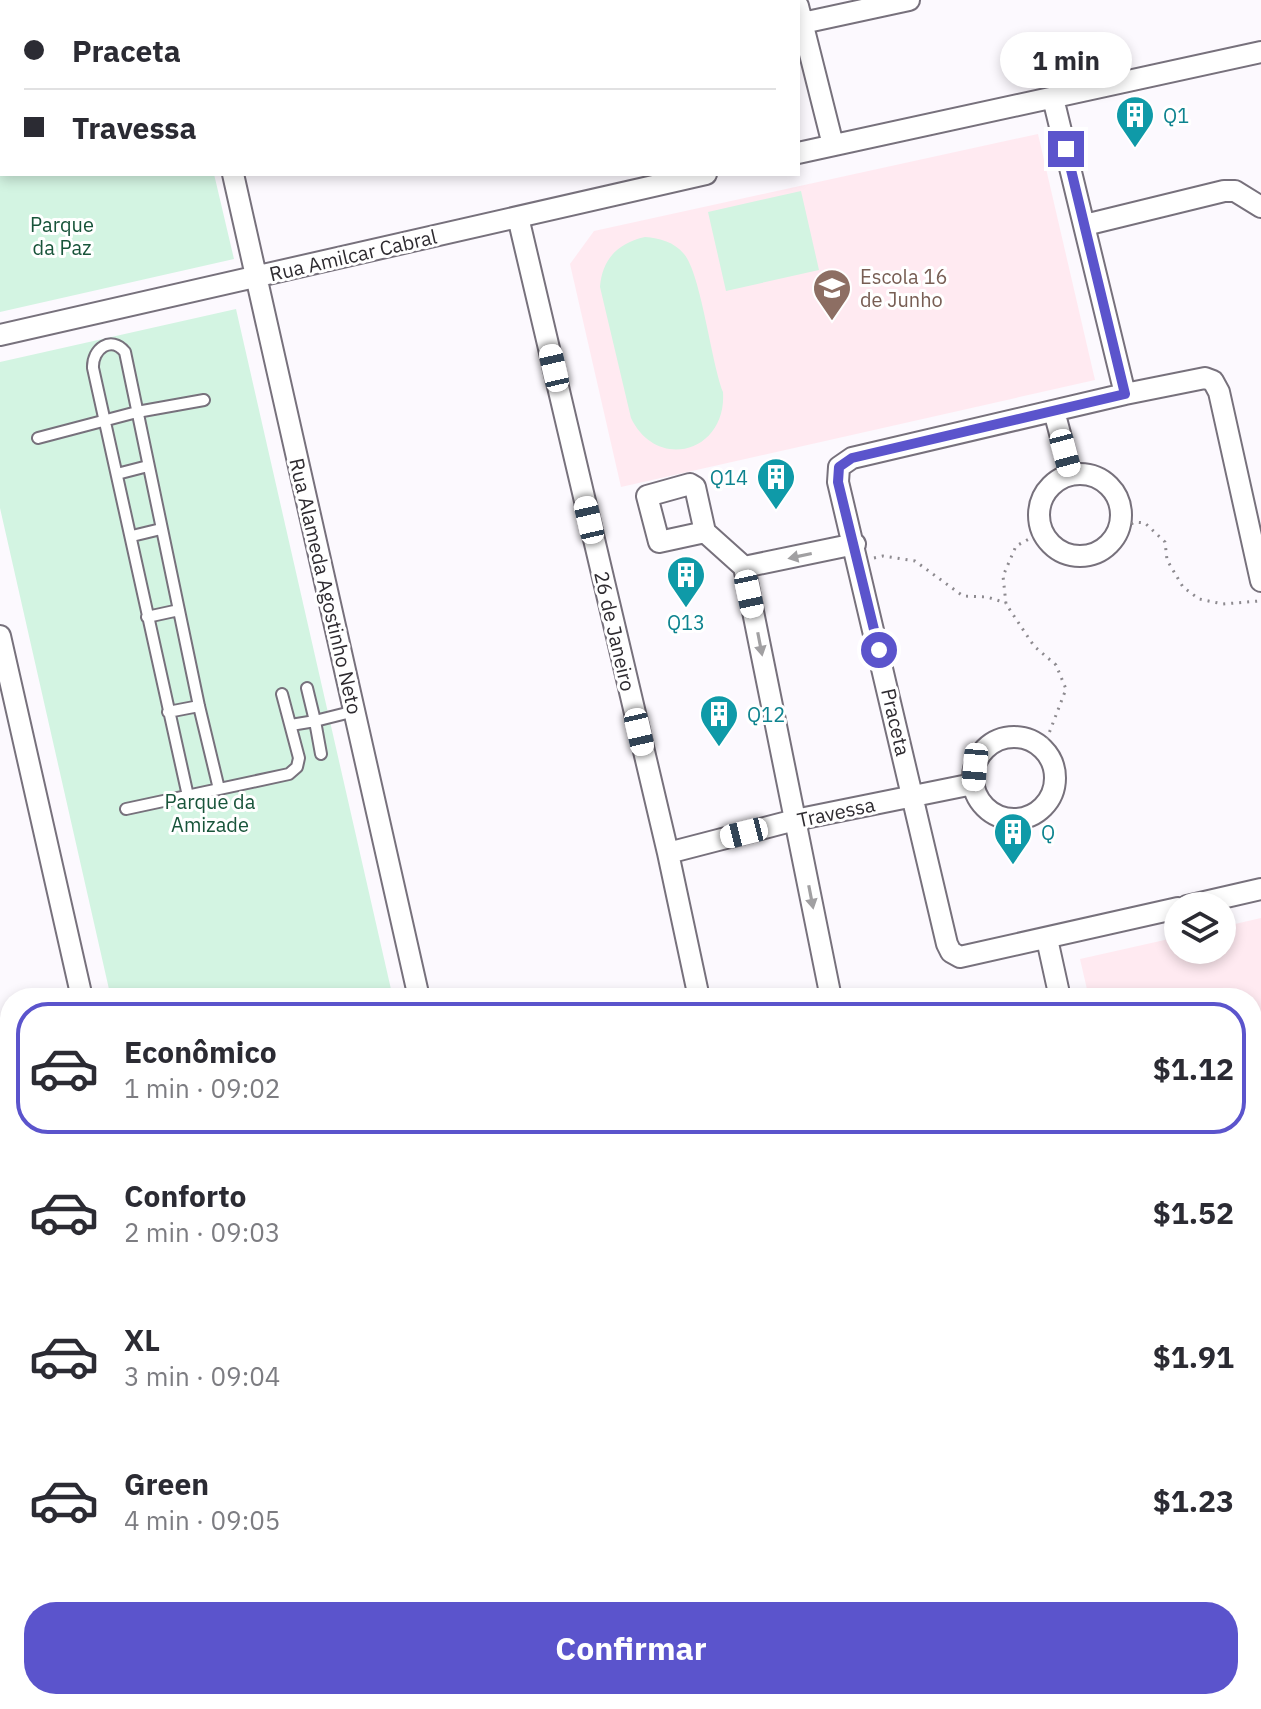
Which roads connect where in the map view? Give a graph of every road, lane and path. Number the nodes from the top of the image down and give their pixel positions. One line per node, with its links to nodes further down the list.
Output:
1 (909, 0): 2 (street)
2 (800, 11)
3 (800, 19): 6 (street)
4 (1261, 52): 5 (street)
5 (1053, 98): 6 (street); 12 (street)
6 (833, 145): 7 (street)
7 (800, 153)
8 (233, 176): 13 (street, Rua Alameda Agostinho Neto)
9 (697, 176): 11 (street, Rua Amilcar Cabral)
10 (1261, 207): 12 (street)
11 (518, 217): 13 (street, Rua Amilcar Cabral); 52 (street, 26 de Janeiro)
12 (1085, 225): 15 (street)
13 (257, 277): 14 (street, Rua Amilcar Cabral); 40 (street, Rua Alameda Agostinho Neto)
14 (0, 335)
15 (1125, 394): 17 (street, Praceta); 31 (street, Praceta)
16 (204, 400): 18 (lane)
17 (1054, 411): 23 (street); 29 (street, Praceta)
18 (137, 412): 19 (lane); 19 (lane); 21 (lane)
19 (106, 420): 20 (lane); 22 (lane)
20 (38, 438)
21 (148, 466): 22 (lane); 24 (lane)
22 (117, 474): 28 (lane)
23 (1071, 475): 25 (street); 27 (street)
24 (161, 529): 28 (lane); 34 (lane)
25 (1117, 531): 27 (street); 32 (path)
26 (705, 532): 30 (street)
27 (1042, 532): 33 (path)
28 (132, 536): 35 (lane)
29 (857, 553): 30 (street, one-way to 30); 33 (path); 49 (street, Praceta)
30 (744, 567): 51 (street, one-way to 51)
31 (1261, 581)
32 (1261, 600)
33 (1006, 604): 44 (path)
34 (179, 610): 35 (lane); 39 (lane)
35 (147, 617): 41 (lane)
36 (0, 636): 57 (street)
37 (307, 688): 42 (lane)
38 (282, 694): 43 (lane)
39 (199, 706): 41 (lane); 47 (lane)
40 (355, 711): 42 (lane); 58 (street, Rua Alameda Agostinho Neto)
41 (168, 712): 48 (lane)
42 (315, 721): 43 (lane); 45 (lane)
43 (291, 725): 47 (lane)
44 (1043, 749): 46 (street); 46 (street)
45 (321, 754)
46 (973, 784): 49 (street, Travessa)
47 (219, 789): 48 (lane)
48 (188, 796): 50 (lane)
49 (912, 796): 51 (street, Travessa); 56 (street, Praceta)
50 (126, 809)
51 (795, 820): 52 (street, Travessa); 60 (street, one-way to 60)
52 (668, 853): 59 (street, 26 de Janeiro)
53 (1261, 889): 54 (street)
54 (1236, 895)
55 (1164, 911): 56 (street, Praceta)
56 (1047, 939): 61 (street)
57 (80, 988)
58 (417, 988)
59 (697, 988)
60 (829, 988)
61 (1058, 988)

